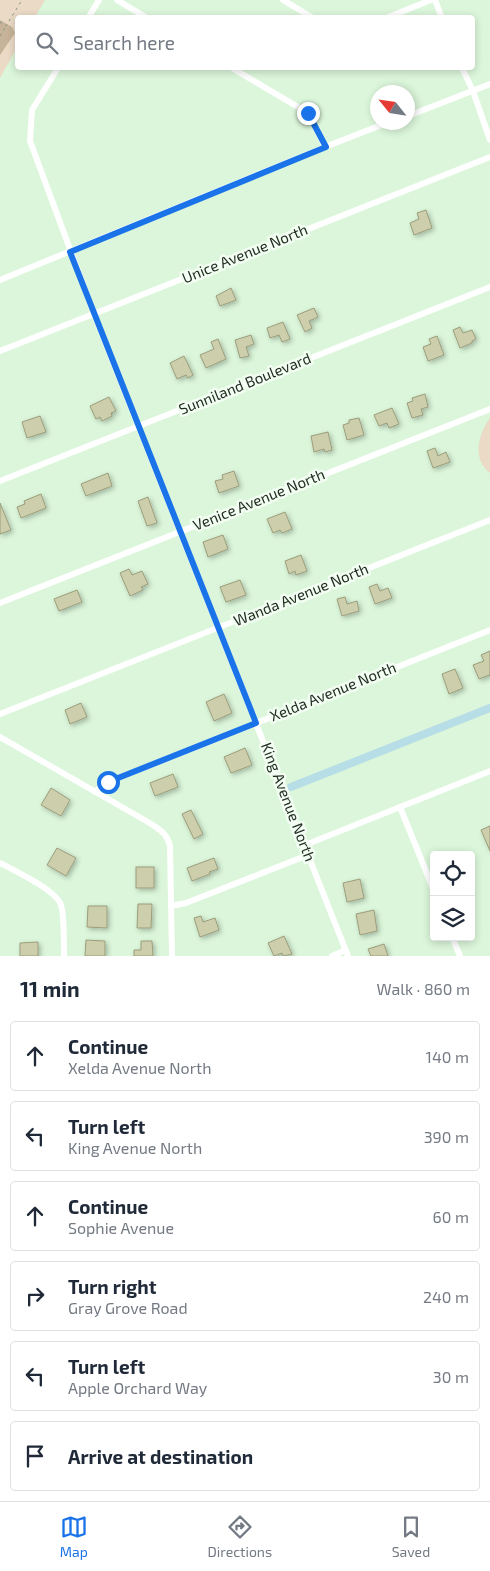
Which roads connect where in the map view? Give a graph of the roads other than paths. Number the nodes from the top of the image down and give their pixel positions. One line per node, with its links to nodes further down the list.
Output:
1 (99, 0): 6 (street)
2 (116, 0): 7 (street)
3 (284, 0): 8 (street)
4 (431, 0): 9 (street)
5 (435, 0): 10 (street)
6 (90, 15)
7 (142, 15)
8 (308, 15)
9 (394, 15)
10 (441, 15)
11 (57, 70): 21 (street, King Avenue North)
12 (235, 70): 19 (street)
13 (463, 70): 15 (street)
14 (490, 84): 15 (street)
15 (473, 91): 16 (street); 18 (street)
16 (415, 113)
17 (370, 130): 19 (street)
18 (490, 140)
19 (326, 147): 21 (street)
20 (490, 157): 24 (street, Unice Avenue North)
21 (70, 252): 22 (street); 24 (street, King Avenue North)
22 (0, 280)
23 (490, 288): 27 (street, Sunniland Boulevard)
24 (94, 314): 25 (street, Unice Avenue North); 27 (street, King Avenue North)
25 (0, 351)
26 (490, 409): 30 (street, Venice Avenue North)
27 (139, 426): 28 (street, Sunniland Boulevard); 30 (street, King Avenue North)
28 (0, 481)
29 (490, 520): 32 (street, Wanda Avenue North)
30 (180, 532): 31 (street, Venice Avenue North); 32 (street, King Avenue North)
31 (0, 603)
32 (219, 628): 34 (street, Wanda Avenue North); 35 (street, King Avenue North)
33 (490, 630): 35 (street, Xelda Avenue North)
34 (0, 714)
35 (256, 723): 38 (street, Xelda Avenue North); 40 (street, King Avenue North)
36 (0, 738): 38 (street)
37 (490, 771): 39 (street)
38 (95, 792): 44 (street)
39 (400, 807): 40 (street); 43 (street)
40 (305, 845): 41 (street, King Avenue North)
41 (308, 855): 44 (street); 46 (street, King Avenue North)
42 (0, 863): 47 (street)
43 (430, 881)
44 (171, 906): 48 (street)
45 (454, 941): 50 (street)
46 (347, 953): 49 (street)
47 (64, 956)
48 (172, 956)
49 (332, 956)
50 (460, 956)

